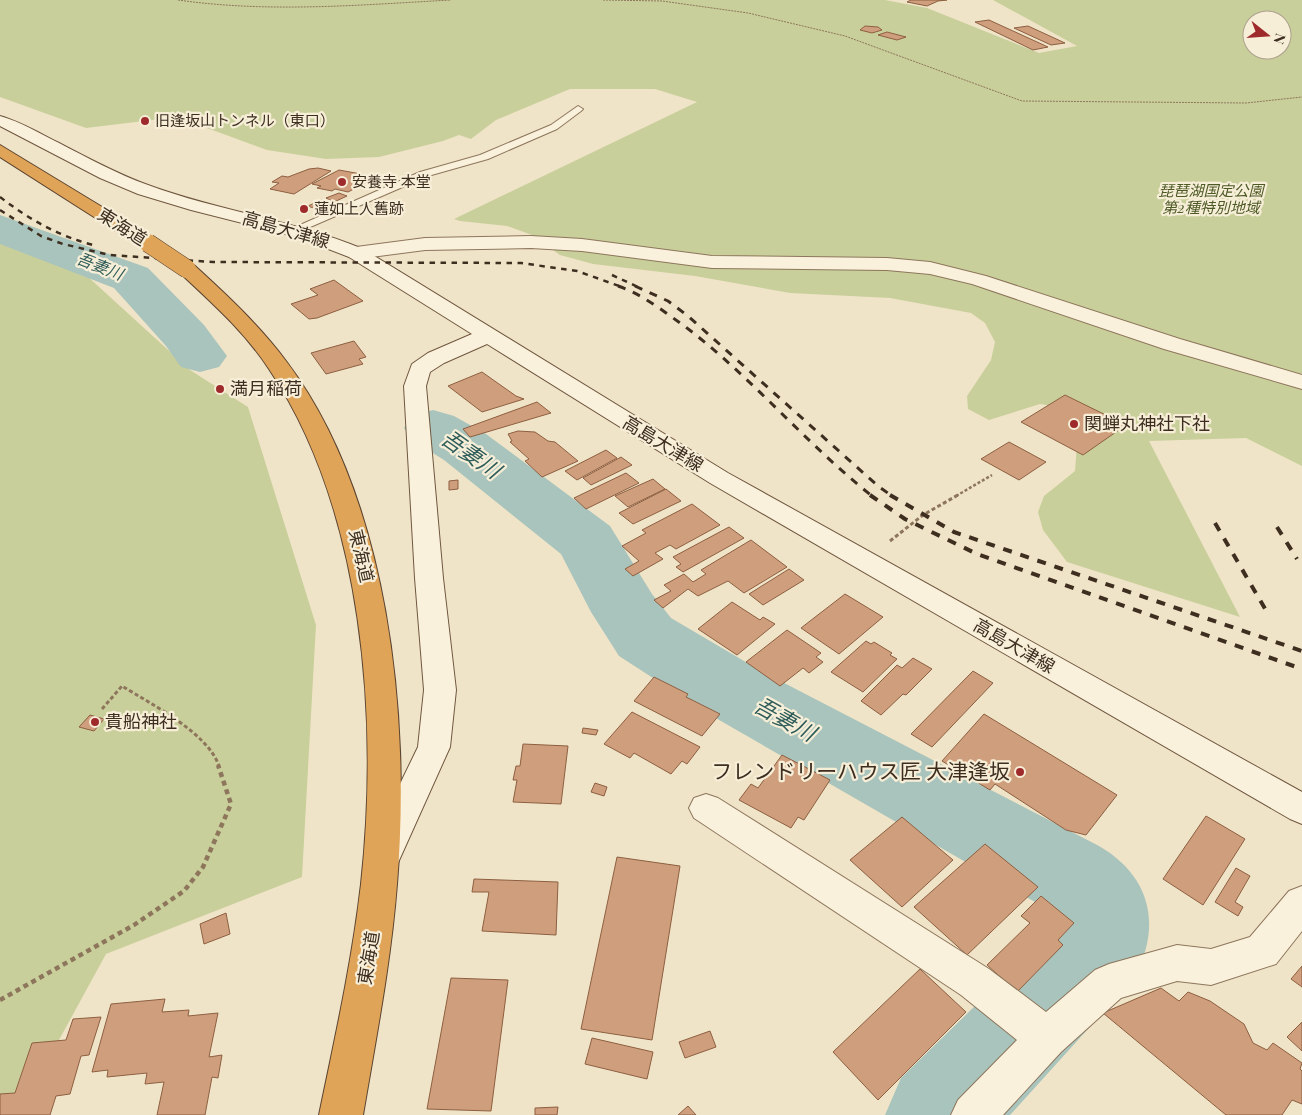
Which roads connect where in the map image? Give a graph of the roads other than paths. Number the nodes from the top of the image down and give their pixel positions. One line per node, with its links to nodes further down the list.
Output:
1 (578, 109): 4 (lane)
2 (2, 119): 4 (street, 高島大津線)
3 (0, 150): 10 (highway, 東海道, bridge)
4 (297, 229): 5 (street, 高島大津線)
5 (356, 254): 6 (street, 高島大津線); 7 (street)
6 (489, 335): 9 (street, 高島大津線); 10 (street)
7 (1302, 382)
8 (706, 808): 12 (street)
9 (1302, 809)
10 (380, 862): 13 (highway, 東海道)
11 (1302, 903): 12 (street)
12 (1028, 1024): 14 (street)
13 (341, 1115)
14 (973, 1115)

